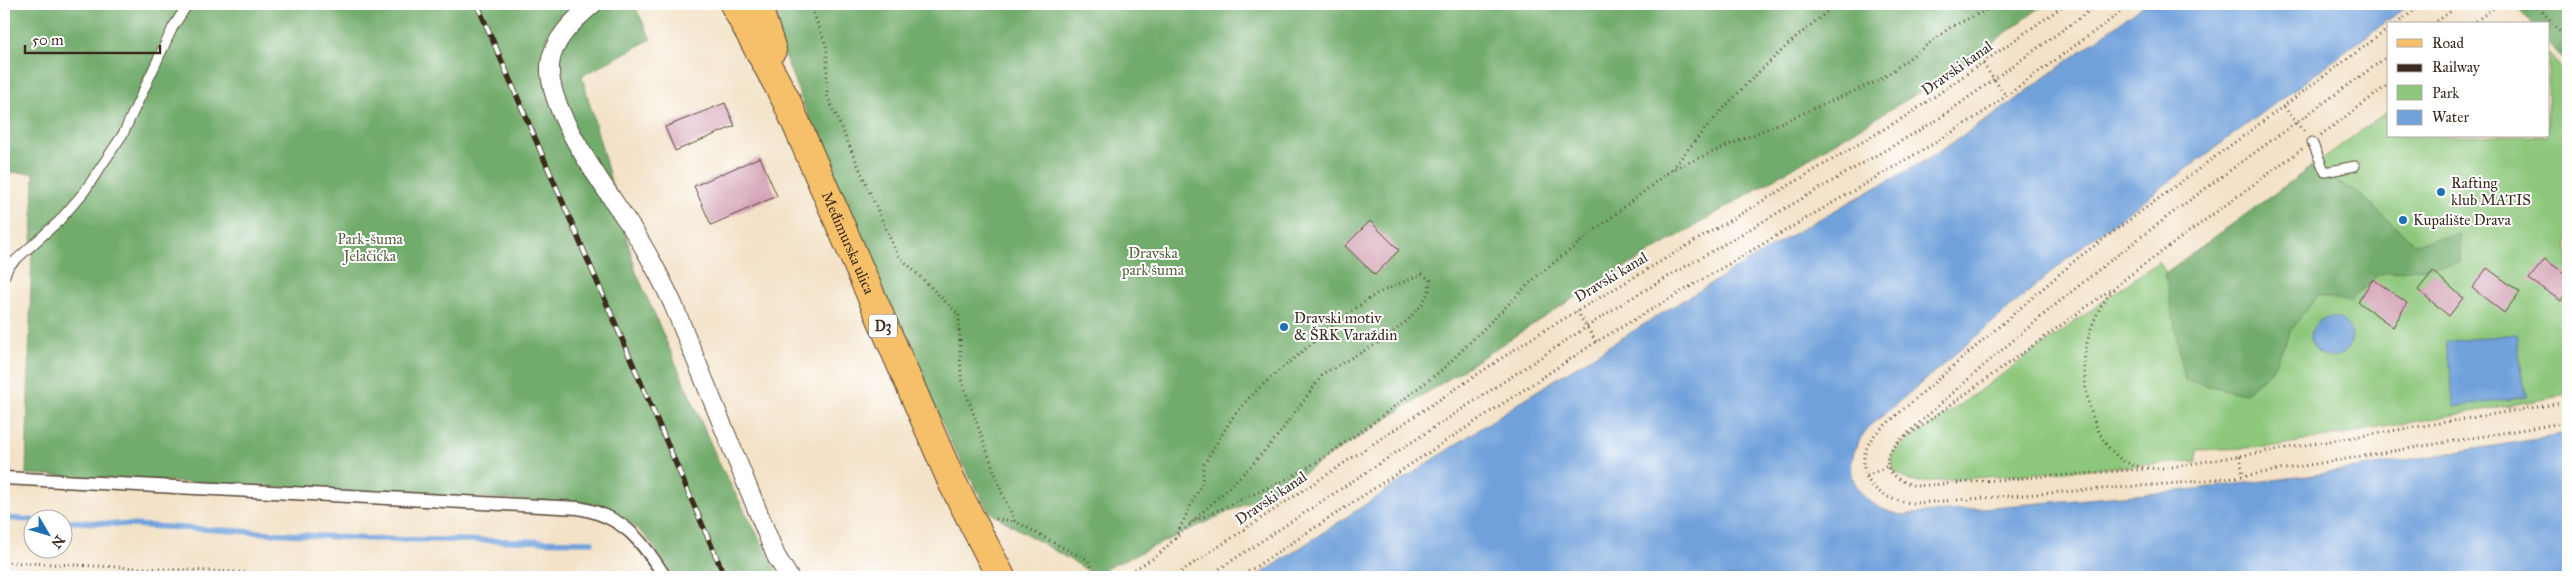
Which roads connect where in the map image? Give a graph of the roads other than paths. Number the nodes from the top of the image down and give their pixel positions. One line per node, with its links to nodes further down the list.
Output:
1 (188, 4): 8 (lane)
2 (593, 4): 11 (street)
3 (734, 4): 5 (main road, Međimurska ulica / D3)
4 (757, 4): 5 (main road, Međimurska ulica / D3)
5 (786, 100): 12 (main road, Međimurska ulica / D3)
6 (2312, 142): 7 (lane)
7 (2355, 166)
8 (4, 277)
9 (4, 478): 10 (street)
10 (665, 577)
11 (789, 577)
12 (1001, 577)

